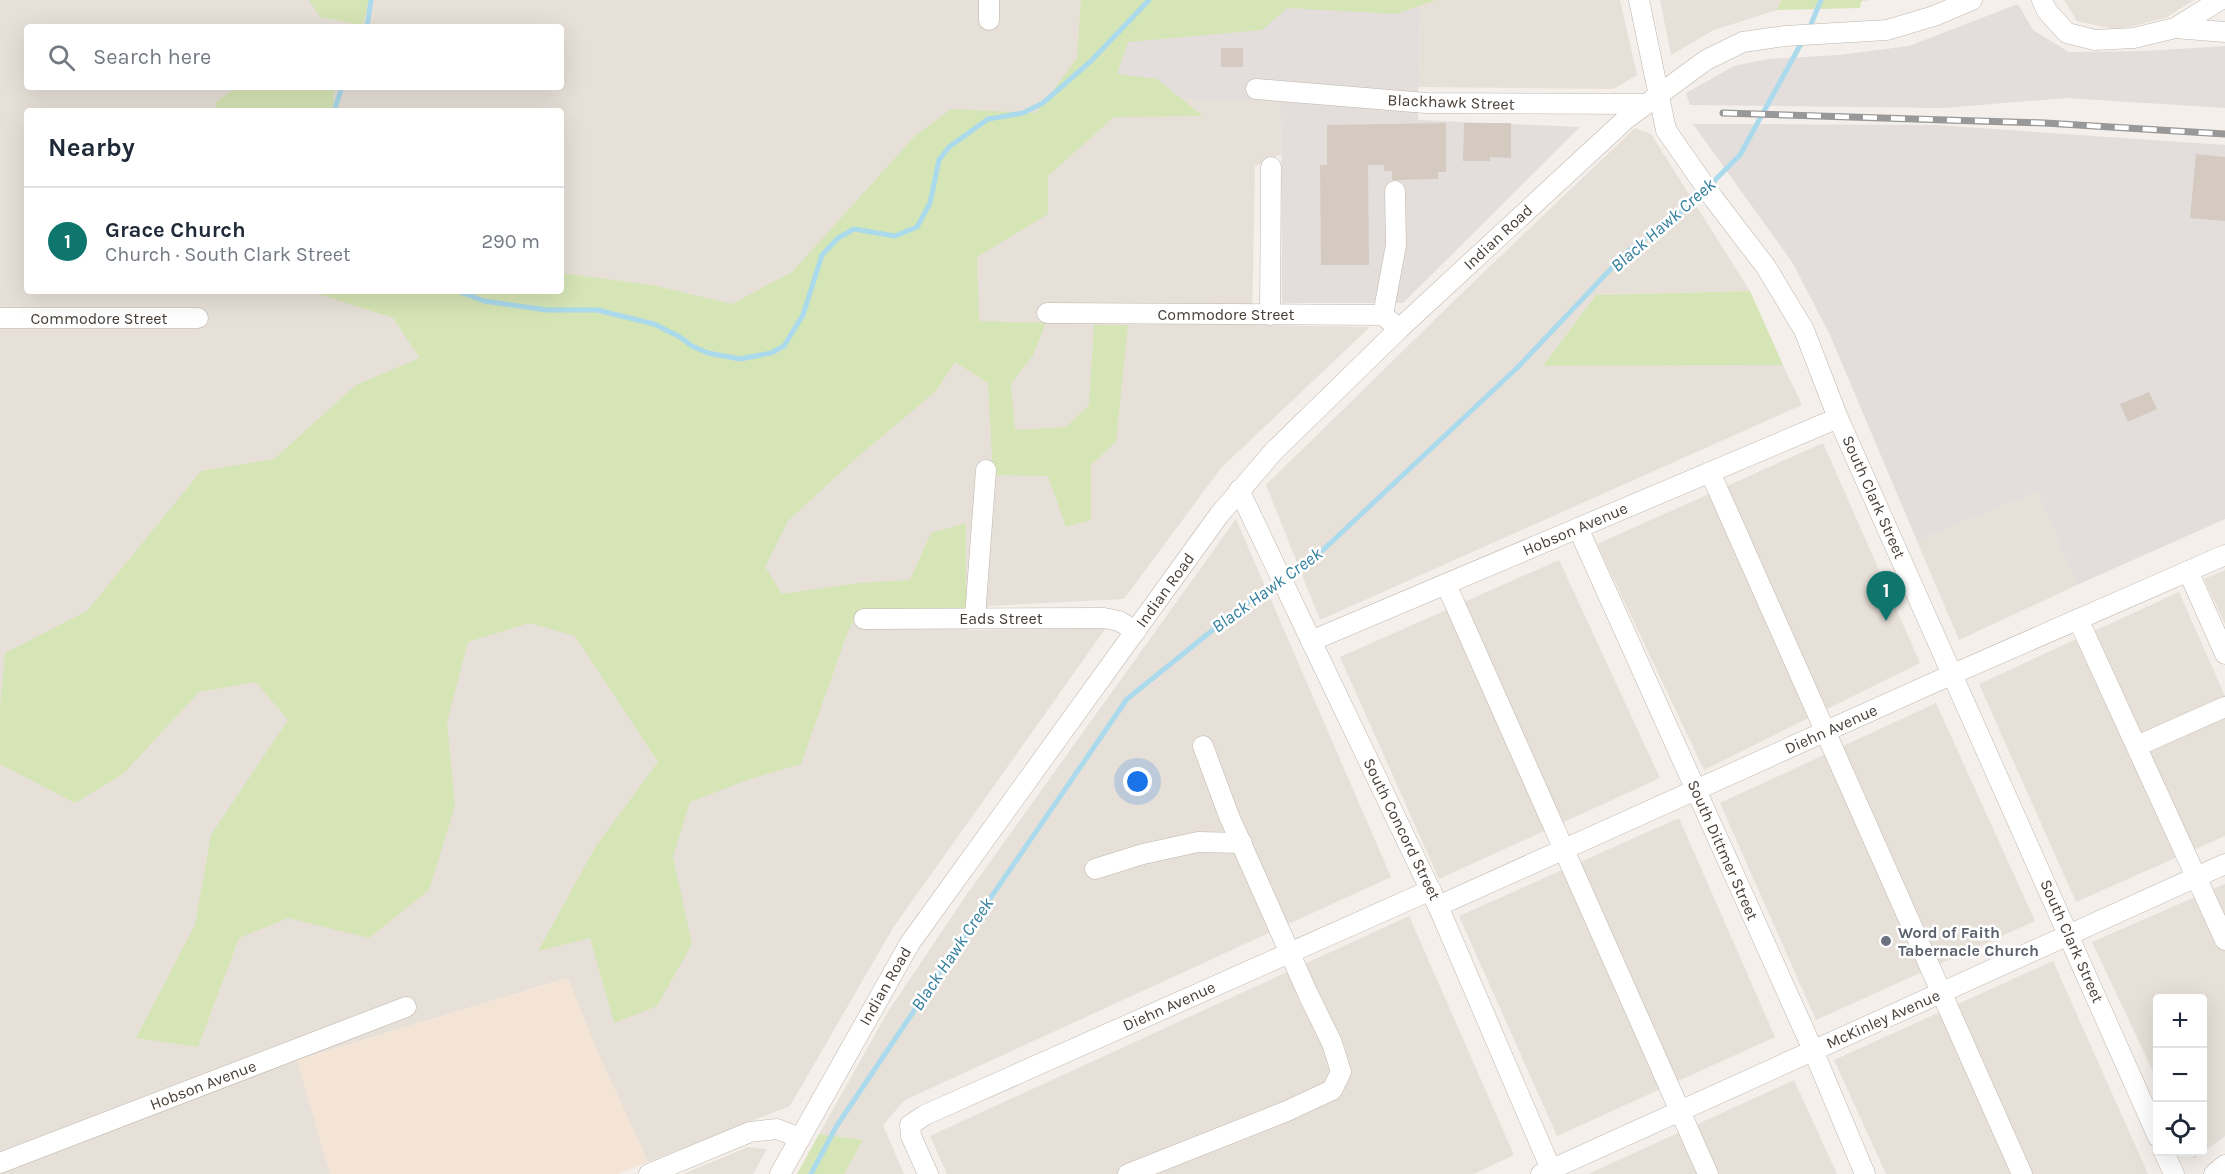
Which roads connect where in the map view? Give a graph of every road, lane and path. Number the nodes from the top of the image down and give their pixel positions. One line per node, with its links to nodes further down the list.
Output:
1 (988, 0): 6 (street)
2 (1639, 0): 10 (street, South Clark Street)
3 (1972, 0): 10 (street)
4 (2042, 0): 7 (street)
5 (2220, 0): 7 (street)
6 (989, 20)
7 (2175, 28): 8 (street)
8 (2225, 32)
9 (1256, 89): 10 (street, Blackhawk Street)
10 (1652, 100): 18 (street, Indian Road); 19 (street, South Clark Street)
11 (1271, 167): 14 (street)
12 (1395, 191): 15 (street)
13 (1047, 313): 14 (street, Commodore Street)
14 (1270, 315): 15 (street, Commodore Street)
15 (1383, 315): 18 (street)
16 (0, 318): 17 (street, Commodore Street)
17 (198, 318)
18 (1399, 329): 22 (street, Indian Road)
19 (1838, 417): 21 (street, Hobson Avenue); 33 (street, South Clark Street)
20 (986, 470): 27 (street)
21 (1710, 472): 23 (street, Hobson Avenue); 35 (street)
22 (1239, 490): 30 (street, Indian Road); 31 (street, South Concord Street)
23 (1578, 528): 26 (street, Hobson Avenue); 38 (street, South Dittmer Street)
24 (2225, 555): 25 (street, Diehn Avenue)
25 (2188, 571): 29 (street, Diehn Avenue); 32 (street)
26 (1446, 584): 31 (street, Hobson Avenue); 40 (street)
27 (975, 617): 28 (street, Eads Street); 30 (street, Eads Street)
28 (864, 619)
29 (2078, 619): 33 (street, Diehn Avenue); 37 (street)
30 (1136, 631): 53 (street, Indian Road)
31 (1311, 641): 44 (street, South Concord Street)
32 (2225, 654)
33 (1953, 674): 35 (street, Diehn Avenue); 45 (street, South Clark Street)
34 (2225, 707): 37 (street)
35 (1824, 732): 38 (street, Diehn Avenue); 48 (street)
36 (1203, 746): 39 (street)
37 (2137, 746): 43 (street)
38 (1696, 790): 40 (street, Diehn Avenue); 50 (street, South Dittmer Street)
39 (1242, 843): 42 (street); 47 (street)
40 (1564, 850): 44 (street, Diehn Avenue); 51 (street)
41 (2225, 864): 43 (street, McKinley Avenue)
42 (1095, 869)
43 (2197, 876): 45 (street, McKinley Avenue); 46 (street)
44 (1434, 898): 47 (street, Diehn Avenue); 57 (street, South Concord Street)
45 (2069, 934): 48 (street, McKinley Avenue); 52 (street, South Clark Street)
46 (2225, 940)
47 (1290, 952): 60 (street, Diehn Avenue); 61 (street)
48 (1941, 992): 50 (street, McKinley Avenue); 64 (street)
49 (406, 1007): 55 (street, Hobson Avenue)
50 (1813, 1050): 51 (street, McKinley Avenue); 63 (street, South Dittmer Street)
51 (1680, 1111): 57 (street, McKinley Avenue); 62 (street)
52 (2153, 1128)
53 (800, 1138): 58 (street); 59 (street, Indian Road)
54 (2166, 1156): 65 (street)
55 (0, 1163)
56 (2225, 1165): 66 (street)
57 (1549, 1173)
58 (649, 1174)
59 (780, 1174)
60 (928, 1174)
61 (1128, 1174)
62 (1708, 1174)
63 (1865, 1174)
64 (2022, 1174)
65 (2174, 1174)
66 (2214, 1174)

